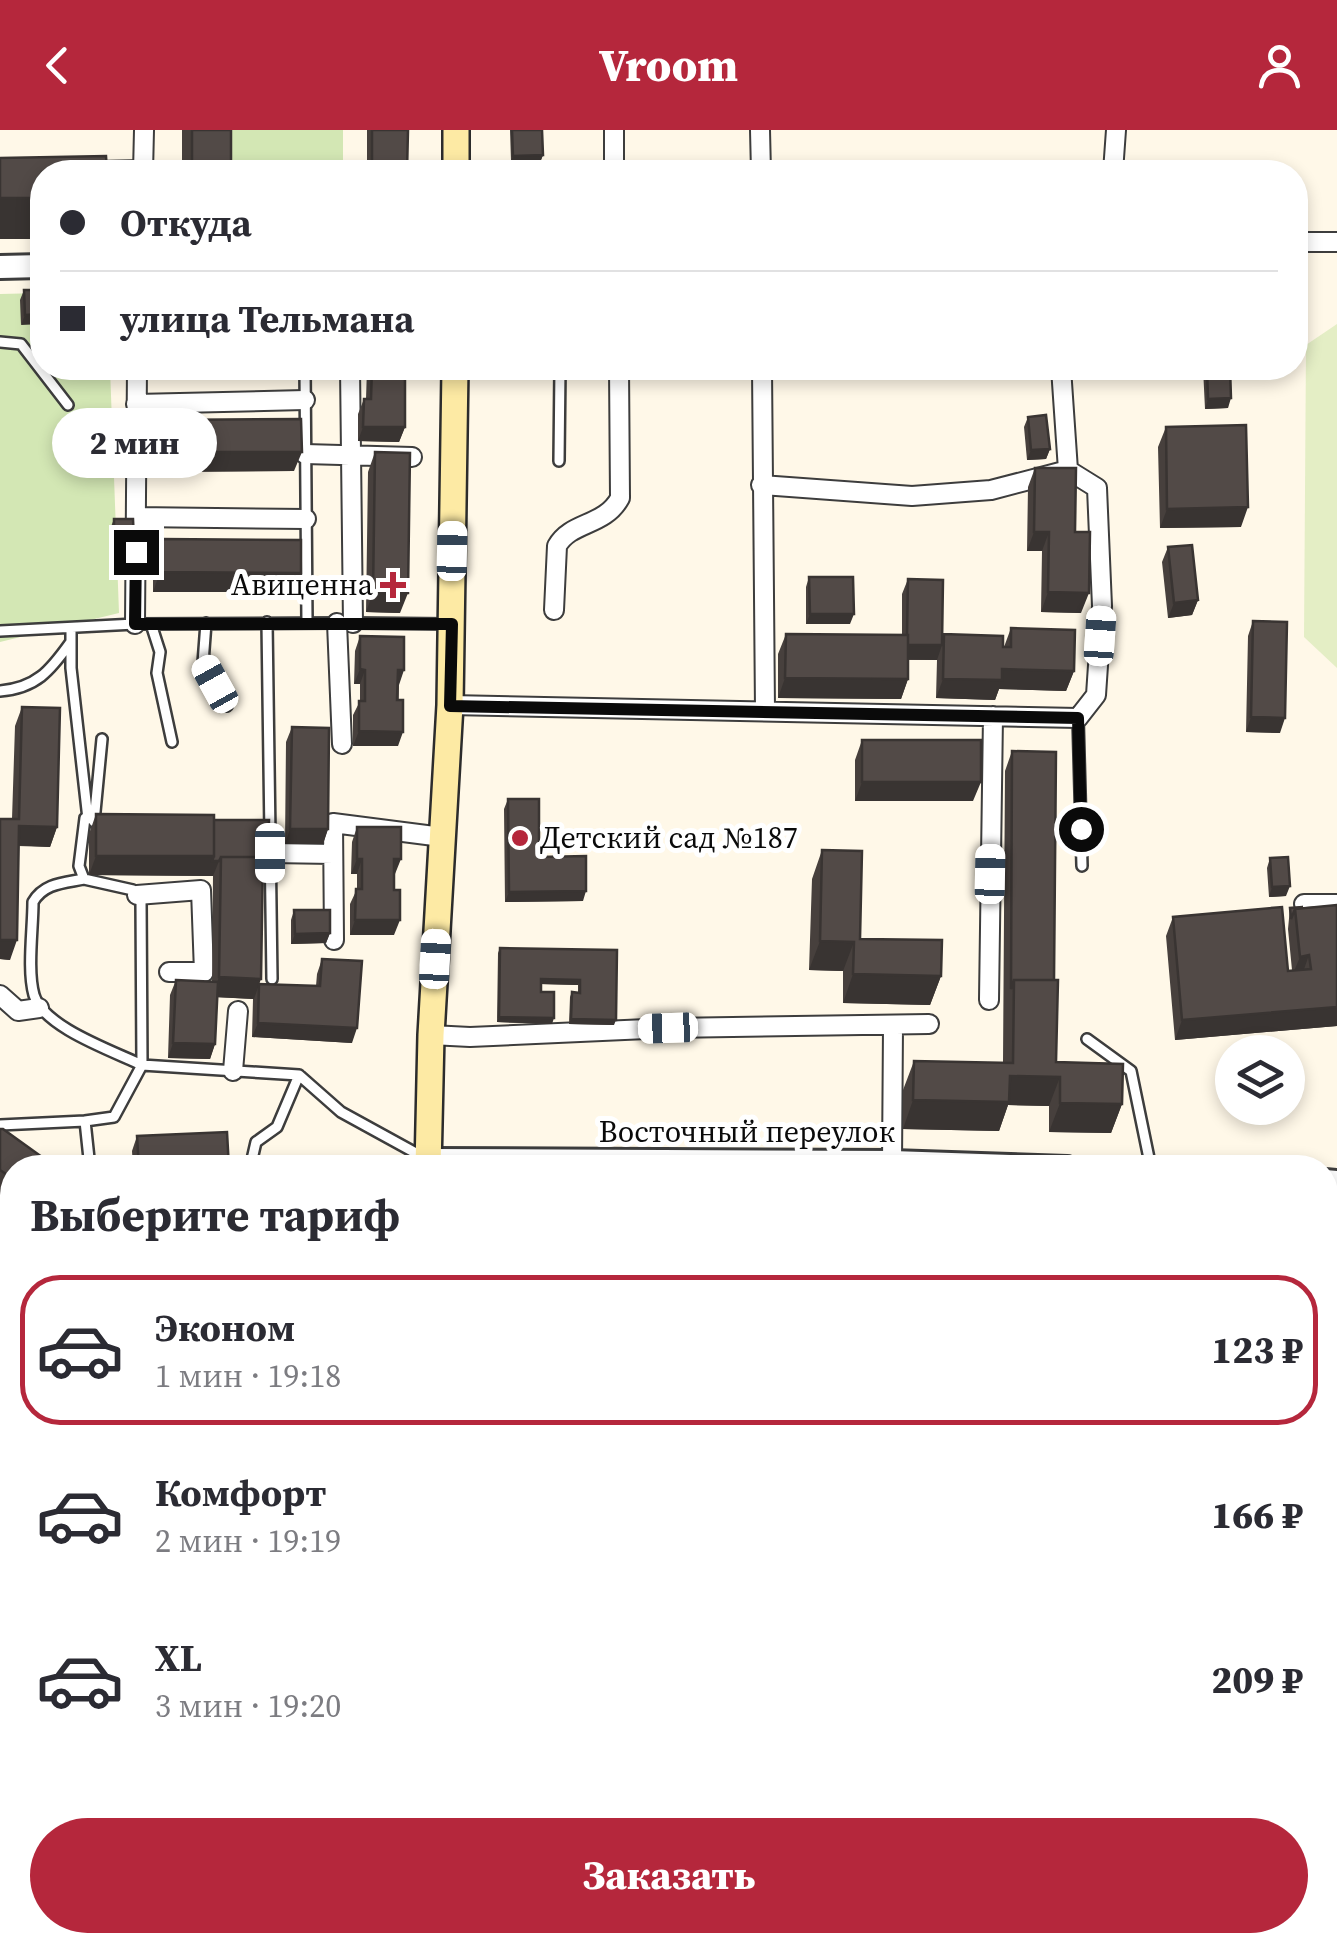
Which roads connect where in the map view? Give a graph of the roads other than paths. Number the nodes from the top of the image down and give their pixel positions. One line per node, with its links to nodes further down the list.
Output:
1 (144, 130): 6 (street)
2 (456, 130): 7 (main road)
3 (614, 130): 8 (street)
4 (760, 130): 9 (street)
5 (1116, 130): 10 (street)
6 (143, 160)
7 (456, 160)
8 (614, 160)
9 (760, 160)
10 (1114, 160)
11 (1308, 242): 12 (street)
12 (1337, 242)
13 (30, 266): 14 (street)
14 (0, 267)
15 (0, 342): 16 (lane)
16 (30, 356)
17 (48, 380): 28 (lane)
18 (137, 380): 27 (street)
19 (304, 380): 26 (lane)
20 (350, 380): 30 (street)
21 (455, 380): 43 (main road)
22 (560, 380): 32 (lane)
23 (619, 380): 37 (street)
24 (762, 380): 34 (street)
25 (1062, 380): 33 (street)
26 (305, 400): 27 (street); 29 (lane)
27 (136, 404): 35 (street)
28 (68, 406)
29 (305, 454): 30 (street); 36 (lane)
30 (351, 456): 31 (street); 41 (street)
31 (412, 457)
32 (558, 461)
33 (1068, 470): 34 (street); 52 (street)
34 (761, 485): 50 (street)
35 (136, 517): 36 (street); 42 (street)
36 (306, 519): 39 (lane)
37 (554, 610)
38 (267, 622): 39 (lane); 40 (lane); 58 (lane)
39 (306, 622): 41 (lane)
40 (206, 623): 42 (lane); 48 (lane)
41 (345, 623): 43 (lane); 55 (street)
42 (143, 624): 44 (lane); 54 (lane)
43 (452, 624): 49 (main road)
44 (71, 628): 45 (lane); 46 (lane)
45 (0, 631)
46 (71, 640): 47 (lane); 56 (lane)
47 (0, 691)
48 (227, 706)
49 (450, 706): 50 (street); 60 (main road)
50 (765, 710): 51 (street)
51 (993, 716): 52 (street); 72 (street)
52 (1078, 718): 63 (lane)
53 (102, 739): 56 (lane)
54 (172, 742)
55 (342, 744)
56 (90, 820): 59 (lane); 64 (lane)
57 (250, 820): 58 (lane)
58 (270, 820): 61 (lane)
59 (114, 822)
60 (442, 837): 62 (street); 77 (main road)
61 (270, 853): 62 (street); 70 (lane)
62 (332, 854): 68 (street)
63 (1082, 866)
64 (84, 879): 65 (lane); 73 (lane)
65 (137, 895): 69 (street); 79 (lane)
66 (1304, 904): 67 (street)
67 (1337, 904)
68 (334, 940)
69 (169, 972)
70 (272, 980)
71 (0, 996): 73 (street)
72 (989, 1000)
73 (39, 1008): 79 (lane)
74 (238, 1011): 80 (street)
75 (929, 1024): 76 (street)
76 (893, 1026): 77 (street); 88 (street)
77 (431, 1035): 87 (main road)
78 (1087, 1039): 89 (lane)
79 (142, 1065): 80 (lane); 82 (lane)
80 (233, 1071): 81 (lane)
81 (299, 1075): 85 (lane); 86 (lane)
82 (85, 1121): 83 (lane); 84 (lane)
83 (0, 1125)
84 (89, 1155)
85 (253, 1155)
86 (411, 1155)
87 (427, 1155)
88 (892, 1155)
89 (1149, 1155)

